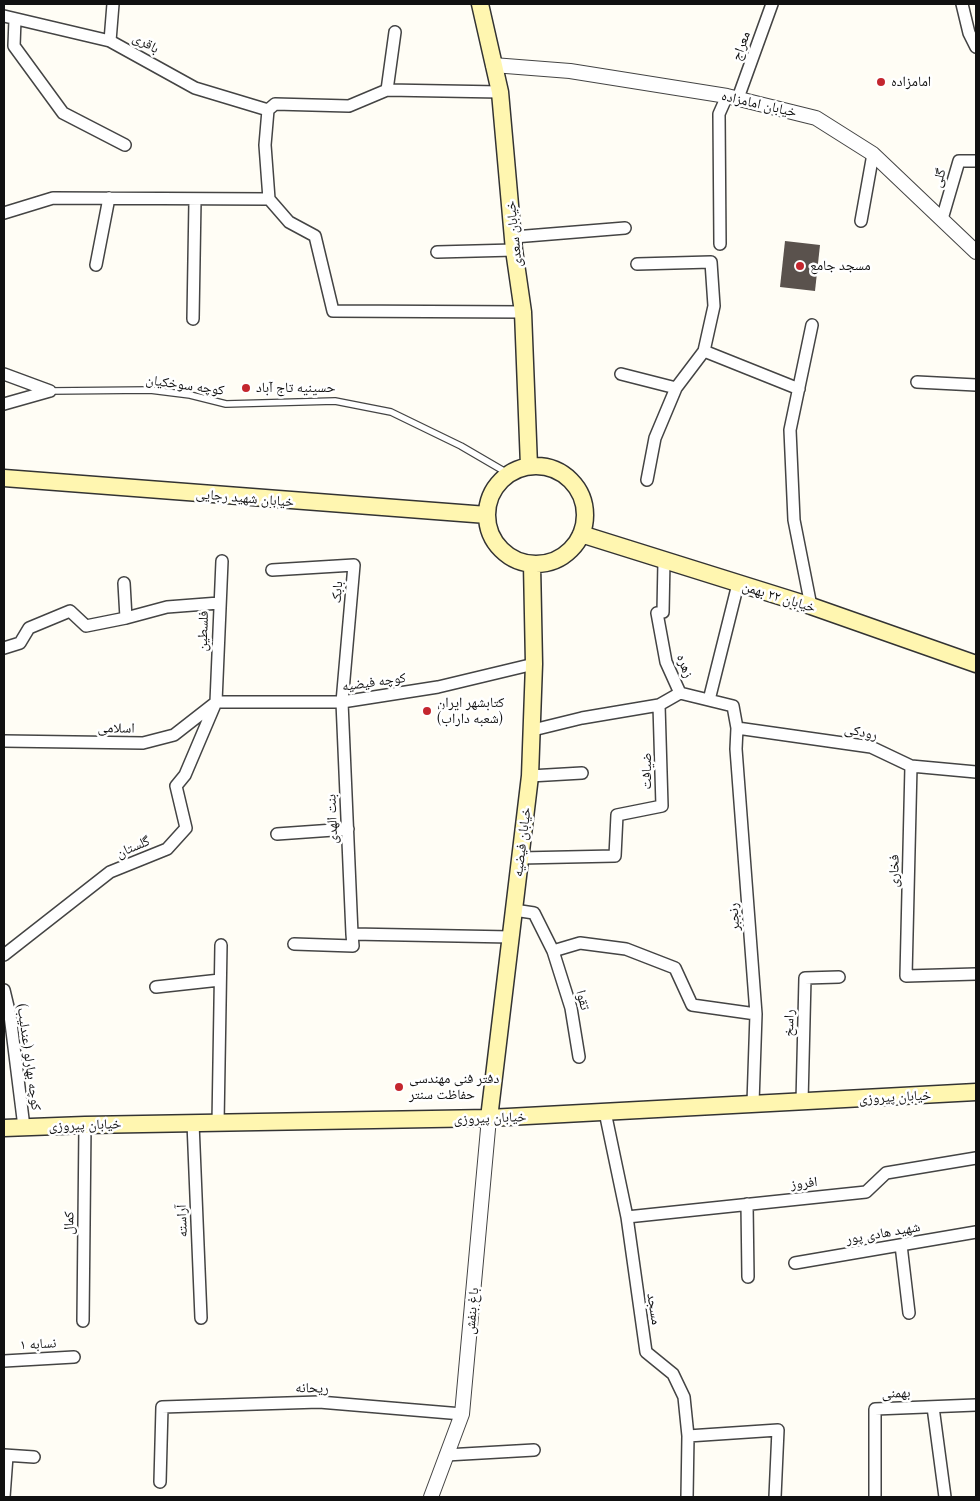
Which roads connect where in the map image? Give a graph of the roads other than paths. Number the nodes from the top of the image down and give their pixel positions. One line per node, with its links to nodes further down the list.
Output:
1 (114, 4): 7 (street)
2 (480, 4): 9 (main road, خیابان سعدی)
3 (772, 4): 12 (street, معراج)
4 (962, 4): 8 (street)
5 (9, 18): 7 (street, باقری); 14 (street)
6 (395, 32): 10 (street)
7 (110, 40): 13 (street, باقری)
8 (976, 47)
9 (493, 65): 11 (main road, خیابان سعدی); 12 (street, خیابان امامزاده)
10 (387, 90): 11 (street); 13 (street)
11 (500, 92): 24 (main road, خیابان سعدی)
12 (732, 97): 15 (street, خیابان امامزاده); 25 (street, معراج)
13 (268, 110): 18 (street)
14 (125, 145)
15 (873, 154): 21 (street, خیابان امامزاده); 22 (street)
16 (976, 161): 21 (street, گلی)
17 (109, 198): 19 (street); 20 (street); 29 (street)
18 (270, 199): 19 (street); 30 (street)
19 (195, 200): 31 (street)
20 (4, 213)
21 (942, 219): 27 (street, خیابان امامزاده)
22 (861, 221)
23 (625, 228): 24 (street)
24 (514, 243): 26 (street); 30 (main road, خیابان سعدی)
25 (720, 244)
26 (437, 252)
27 (976, 252)
28 (637, 264): 33 (street)
29 (96, 265)
30 (523, 312): 42 (main road, خیابان سعدی)
31 (193, 319)
32 (812, 325): 39 (street)
33 (704, 351): 38 (street); 39 (street)
34 (4, 374): 40 (street)
35 (621, 374): 38 (street)
36 (918, 382): 37 (street)
37 (976, 385)
38 (676, 388): 45 (street)
39 (799, 389): 55 (street)
40 (50, 391): 41 (street); 43 (lane, کوچه سوخکیان)
41 (4, 404)
42 (529, 466): 43 (main road); 47 (main road)
43 (509, 474): 46 (main road)
44 (4, 478): 46 (main road, خیابان شهید رجایی)
45 (647, 480)
46 (487, 515): 50 (main road)
47 (581, 534): 49 (main road, خیابان ۲۲ بهمن); 50 (main road)
48 (222, 561): 54 (street, فلسطین)
49 (664, 561): 53 (main road, خیابان ۲۲ بهمن); 60 (street, زهره)
50 (532, 564): 58 (main road, خیابان فیضیه)
51 (272, 570): 63 (street, بابک)
52 (124, 583): 56 (street)
53 (738, 584): 55 (main road, خیابان ۲۲ بهمن); 61 (street)
54 (219, 602): 56 (street); 62 (street, فلسطین)
55 (811, 606): 59 (main road, خیابان ۲۲ بهمن)
56 (126, 618): 57 (street)
57 (4, 648)
58 (534, 664): 63 (street, کوچه فیضیه); 66 (main road, خیابان فیضیه)
59 (976, 664)
60 (680, 693): 61 (street); 64 (street, زهره)
61 (709, 700): 65 (street, رنجبر)
62 (216, 702): 63 (street, کوچه فیضیه); 67 (street, اسلامی); 81 (street, گلستان)
63 (342, 702): 72 (street, بنت الهدی)
64 (659, 706): 66 (street, زهره); 74 (street, ضیافت)
65 (737, 728): 68 (street, رودکی); 87 (street, رنجبر)
66 (533, 730): 71 (main road, خیابان فیضیه)
67 (4, 741)
68 (911, 766): 69 (street, رودکی); 82 (street, فخاری)
69 (976, 772)
70 (582, 773): 71 (street)
71 (530, 776): 74 (main road, خیابان فیضیه)
72 (348, 830): 73 (street); 76 (street, بنت الهدی)
73 (277, 834)
74 (520, 858): 75 (main road, خیابان فیضیه)
75 (514, 910): 77 (main road, خیابان فیضیه); 80 (street, تقوا)
76 (352, 934): 77 (street); 78 (street)
77 (511, 938): 93 (main road, خیابان فیضیه)
78 (294, 944)
79 (220, 945): 84 (street)
80 (553, 951): 87 (street); 88 (street, تقوا)
81 (4, 955)
82 (976, 974)
83 (839, 977): 90 (street, راسخ)
84 (220, 980): 85 (street); 95 (street)
85 (156, 987)
86 (4, 990): 98 (street, کوچه بهارلو (عندلیب))
87 (756, 1014): 91 (street, رنجبر)
88 (579, 1057)
89 (976, 1092): 90 (main road, خیابان پیروزی)
90 (802, 1102): 91 (main road, خیابان پیروزی)
91 (753, 1103): 92 (main road, خیابان پیروزی)
92 (605, 1112): 93 (main road, خیابان پیروزی); 101 (street, مسجد)
93 (489, 1118): 95 (main road, خیابان پیروزی); 113 (street, باغ بنفش)
94 (193, 1123): 95 (main road, خیابان پیروزی); 96 (main road, خیابان پیروزی); 107 (street, آراسته)
95 (218, 1123)
96 (84, 1125): 98 (main road, خیابان پیروزی); 108 (street, کمال)
97 (4, 1128): 98 (main road, خیابان پیروزی)
98 (24, 1128)
99 (976, 1158): 100 (street, افروز)
100 (747, 1204): 101 (street, افروز); 105 (street)
101 (627, 1217): 114 (street, مسجد)
102 (976, 1232): 103 (street, شهید هادی پور)
103 (901, 1245): 104 (street, شهید هادی پور); 106 (street)
104 (795, 1263)
105 (748, 1277)
106 (909, 1313)
107 (201, 1318)
108 (83, 1321)
109 (74, 1357): 110 (street, نسابه ۱)
110 (4, 1361)
111 (976, 1405): 112 (street, بهمنی)
112 (933, 1407): 124 (street, بهمنی); 125 (street)
113 (462, 1414): 116 (street, باغ بنفش); 119 (street, ریحانه)
114 (688, 1436): 122 (street, مسجد); 123 (street)
115 (534, 1450): 116 (street)
116 (446, 1455): 121 (street, باغ بنفش)
117 (5, 1456): 118 (street); 120 (street)
118 (34, 1457)
119 (160, 1482)
120 (4, 1497)
121 (431, 1497)
122 (687, 1497)
123 (775, 1497)
124 (875, 1497)
125 (945, 1497)

